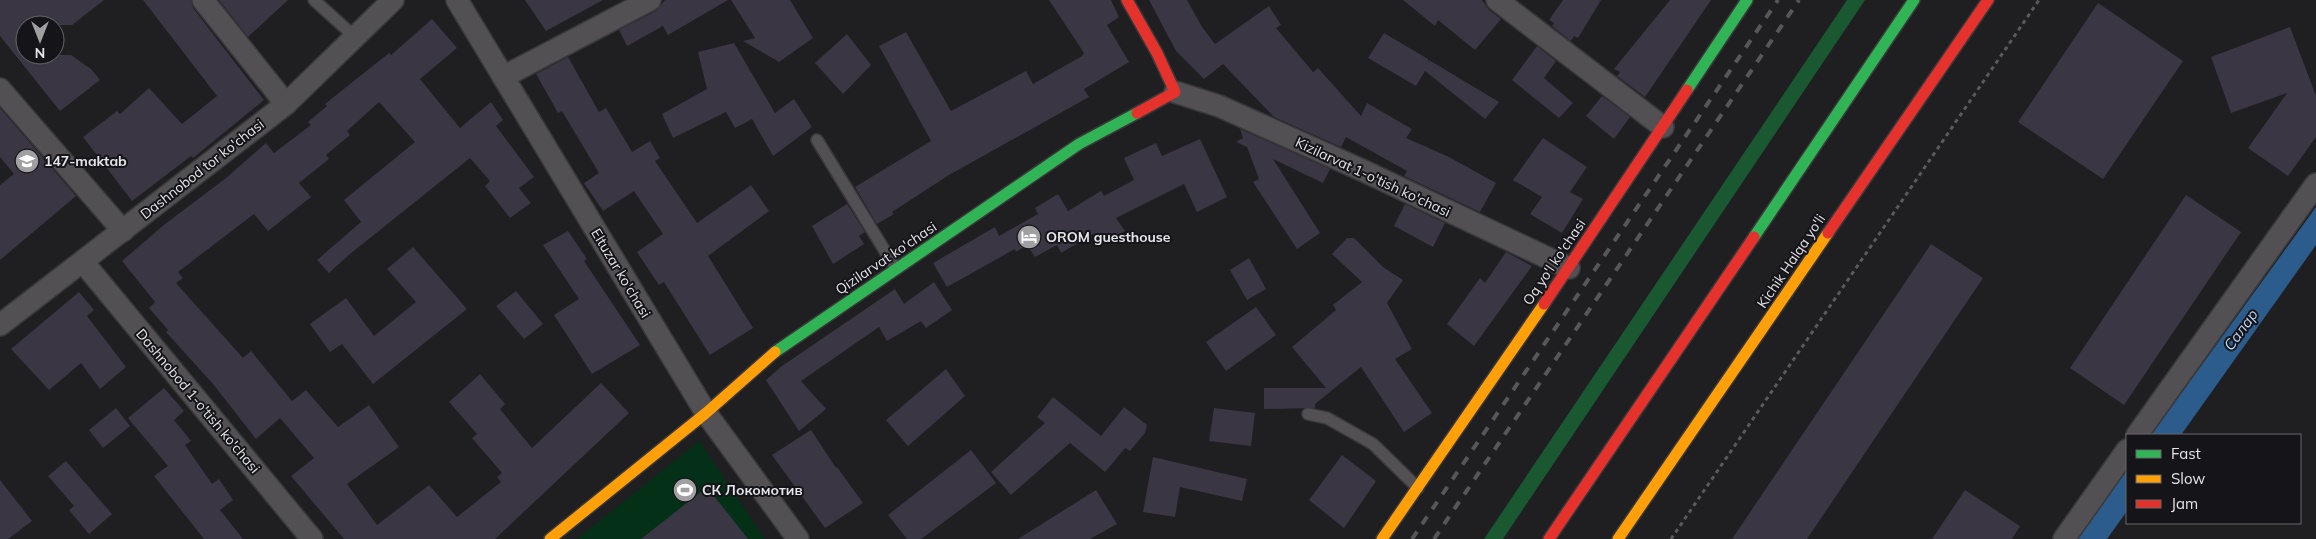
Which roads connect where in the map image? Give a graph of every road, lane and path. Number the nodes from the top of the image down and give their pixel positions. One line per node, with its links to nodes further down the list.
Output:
1 (203, 0): 16 (street)
2 (314, 0): 12 (lane)
3 (393, 0): 12 (street, Dashnobod tor ko'chasi)
4 (457, 0): 13 (street, Eltuzar ko'chasi)
5 (650, 0): 13 (street)
6 (1127, 0): 15 (main road)
7 (1497, 0): 17 (street)
8 (1747, 0): 17 (main road, Oq yo'l ko'chasi)
9 (1914, 0): 34 (main road)
10 (1988, 0): 35 (main road, Kichik Halqa yo'li)
11 (2039, 0): 36 (path)
12 (355, 37): 16 (street, Dashnobod tor ko'chasi)
13 (503, 77): 25 (street, Eltuzar ko'chasi)
14 (0, 89): 20 (street)
15 (1175, 92): 22 (street, Kizilarvat 1-o'tish ko'chasi); 23 (main road, Qizilarvat ko'chasi)
16 (286, 104): 20 (street, Dashnobod tor ko'chasi)
17 (1663, 127): 22 (main road, Oq yo'l ko'chasi)
18 (817, 140): 23 (lane)
19 (2316, 184): 27 (street)
20 (123, 232): 21 (street, Dashnobod tor ko'chasi)
21 (83, 262): 24 (street, Dashnobod tor ko'chasi); 30 (street, Dashnobod 1-o'tish ko'chasi)
22 (1568, 268): 29 (main road, Oq yo'l ko'chasi)
23 (896, 269): 25 (main road, Qizilarvat ko'chasi)
24 (0, 325)
25 (706, 413): 31 (main road, Qizilarvat ko'chasi); 32 (street, Eltuzar ko'chasi)
26 (1308, 414): 29 (lane)
27 (2138, 434)
28 (2126, 451): 37 (street)
29 (1418, 488): 33 (main road, Oq yo'l ko'chasi)
30 (312, 539)
31 (550, 539)
32 (798, 539)
33 (1382, 539)
34 (1549, 539)
35 (1618, 539)
36 (1671, 539)
37 (2064, 539)

